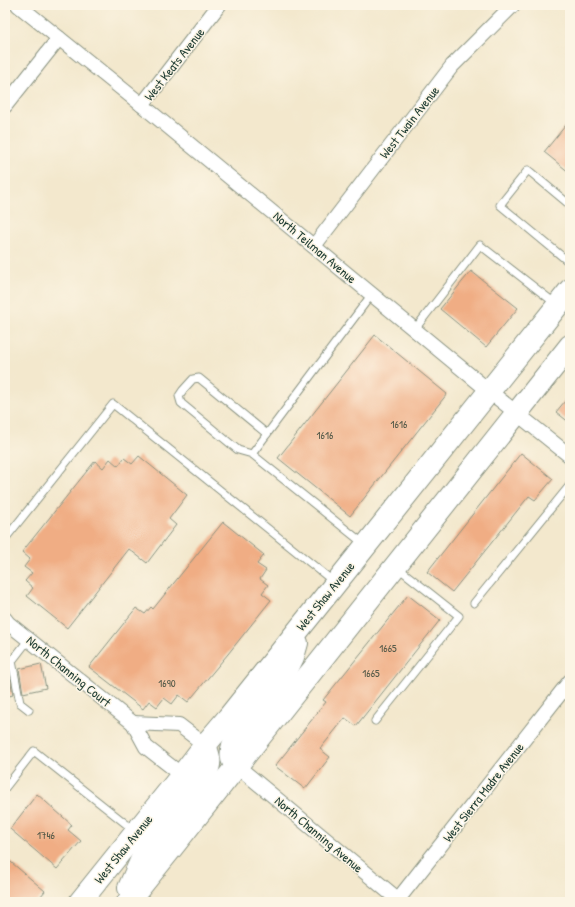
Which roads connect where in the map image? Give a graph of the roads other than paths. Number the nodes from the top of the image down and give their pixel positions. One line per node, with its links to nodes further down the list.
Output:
1 (18, 5): 4 (street, North Teilman Avenue)
2 (219, 5): 5 (street, West Keats Avenue)
3 (513, 5): 8 (street, West Twain Avenue)
4 (59, 38): 5 (street, North Teilman Avenue); 6 (street)
5 (142, 105): 8 (street, North Teilman Avenue)
6 (5, 106)
7 (570, 205): 9 (lane)
8 (314, 246): 10 (street, North Teilman Avenue)
9 (570, 262)
10 (372, 294): 12 (street, North Teilman Avenue); 16 (lane)
11 (564, 298): 12 (lane); 14 (main road, West Shaw Avenue)
12 (415, 329): 14 (street, North Teilman Avenue)
13 (570, 346): 15 (main road)
14 (489, 391): 15 (street, North Teilman Avenue); 21 (main road, West Shaw Avenue)
15 (517, 413): 18 (street, North Teilman Avenue); 22 (main road)
16 (267, 434): 17 (lane); 17 (lane)
17 (252, 454): 21 (lane)
18 (570, 456)
19 (570, 485): 24 (lane)
20 (5, 539): 23 (lane)
21 (366, 545): 23 (main road, West Shaw Avenue)
22 (396, 566): 30 (lane); 33 (main road)
23 (336, 583): 26 (main road, West Shaw Avenue)
24 (474, 604)
25 (5, 619): 27 (street, North Channing Court)
26 (302, 626): 32 (main road, West Shaw Avenue); 33 (main road)
27 (29, 639): 29 (lane); 31 (street, North Channing Court)
28 (570, 682): 37 (street, West Sierra Madre Avenue)
29 (29, 710)
30 (375, 721)
31 (133, 723): 32 (street); 34 (street, North Channing Court)
32 (205, 745): 34 (main road, West Shaw Avenue); 39 (main road)
33 (237, 766): 37 (street, North Channing Avenue); 40 (main road)
34 (182, 775): 36 (main road, West Shaw Avenue)
35 (5, 788): 36 (lane)
36 (136, 832): 38 (main road, West Shaw Avenue)
37 (398, 901)
38 (80, 902)
39 (123, 902)
40 (128, 902)

